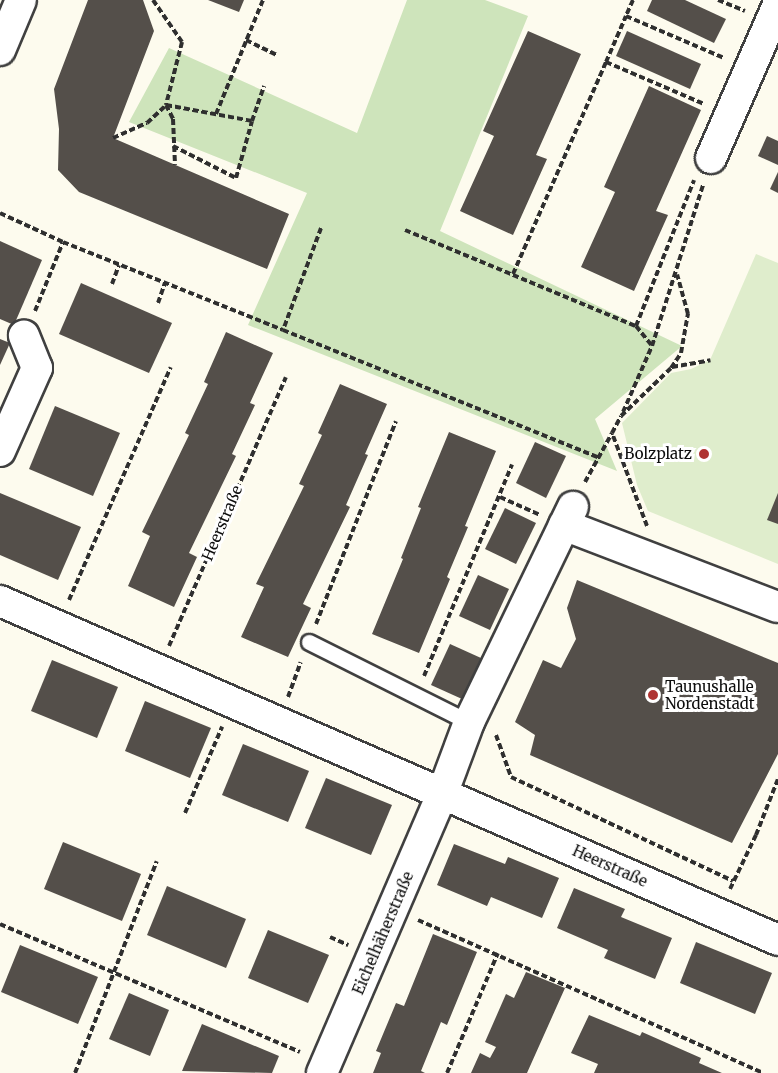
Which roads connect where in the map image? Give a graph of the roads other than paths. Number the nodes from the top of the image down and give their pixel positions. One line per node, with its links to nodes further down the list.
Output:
1 (21, 0): 3 (street)
2 (778, 5): 4 (street)
3 (0, 50)
4 (711, 158)
5 (24, 335): 6 (street)
6 (0, 451)
7 (0, 602): 11 (street, Heerstraße)
8 (778, 607): 10 (street)
9 (309, 642): 10 (lane)
10 (482, 727): 11 (street)
11 (443, 792): 12 (street, Heerstraße); 13 (street, Eichelhäherstraße)
12 (778, 940)
13 (324, 1068)

